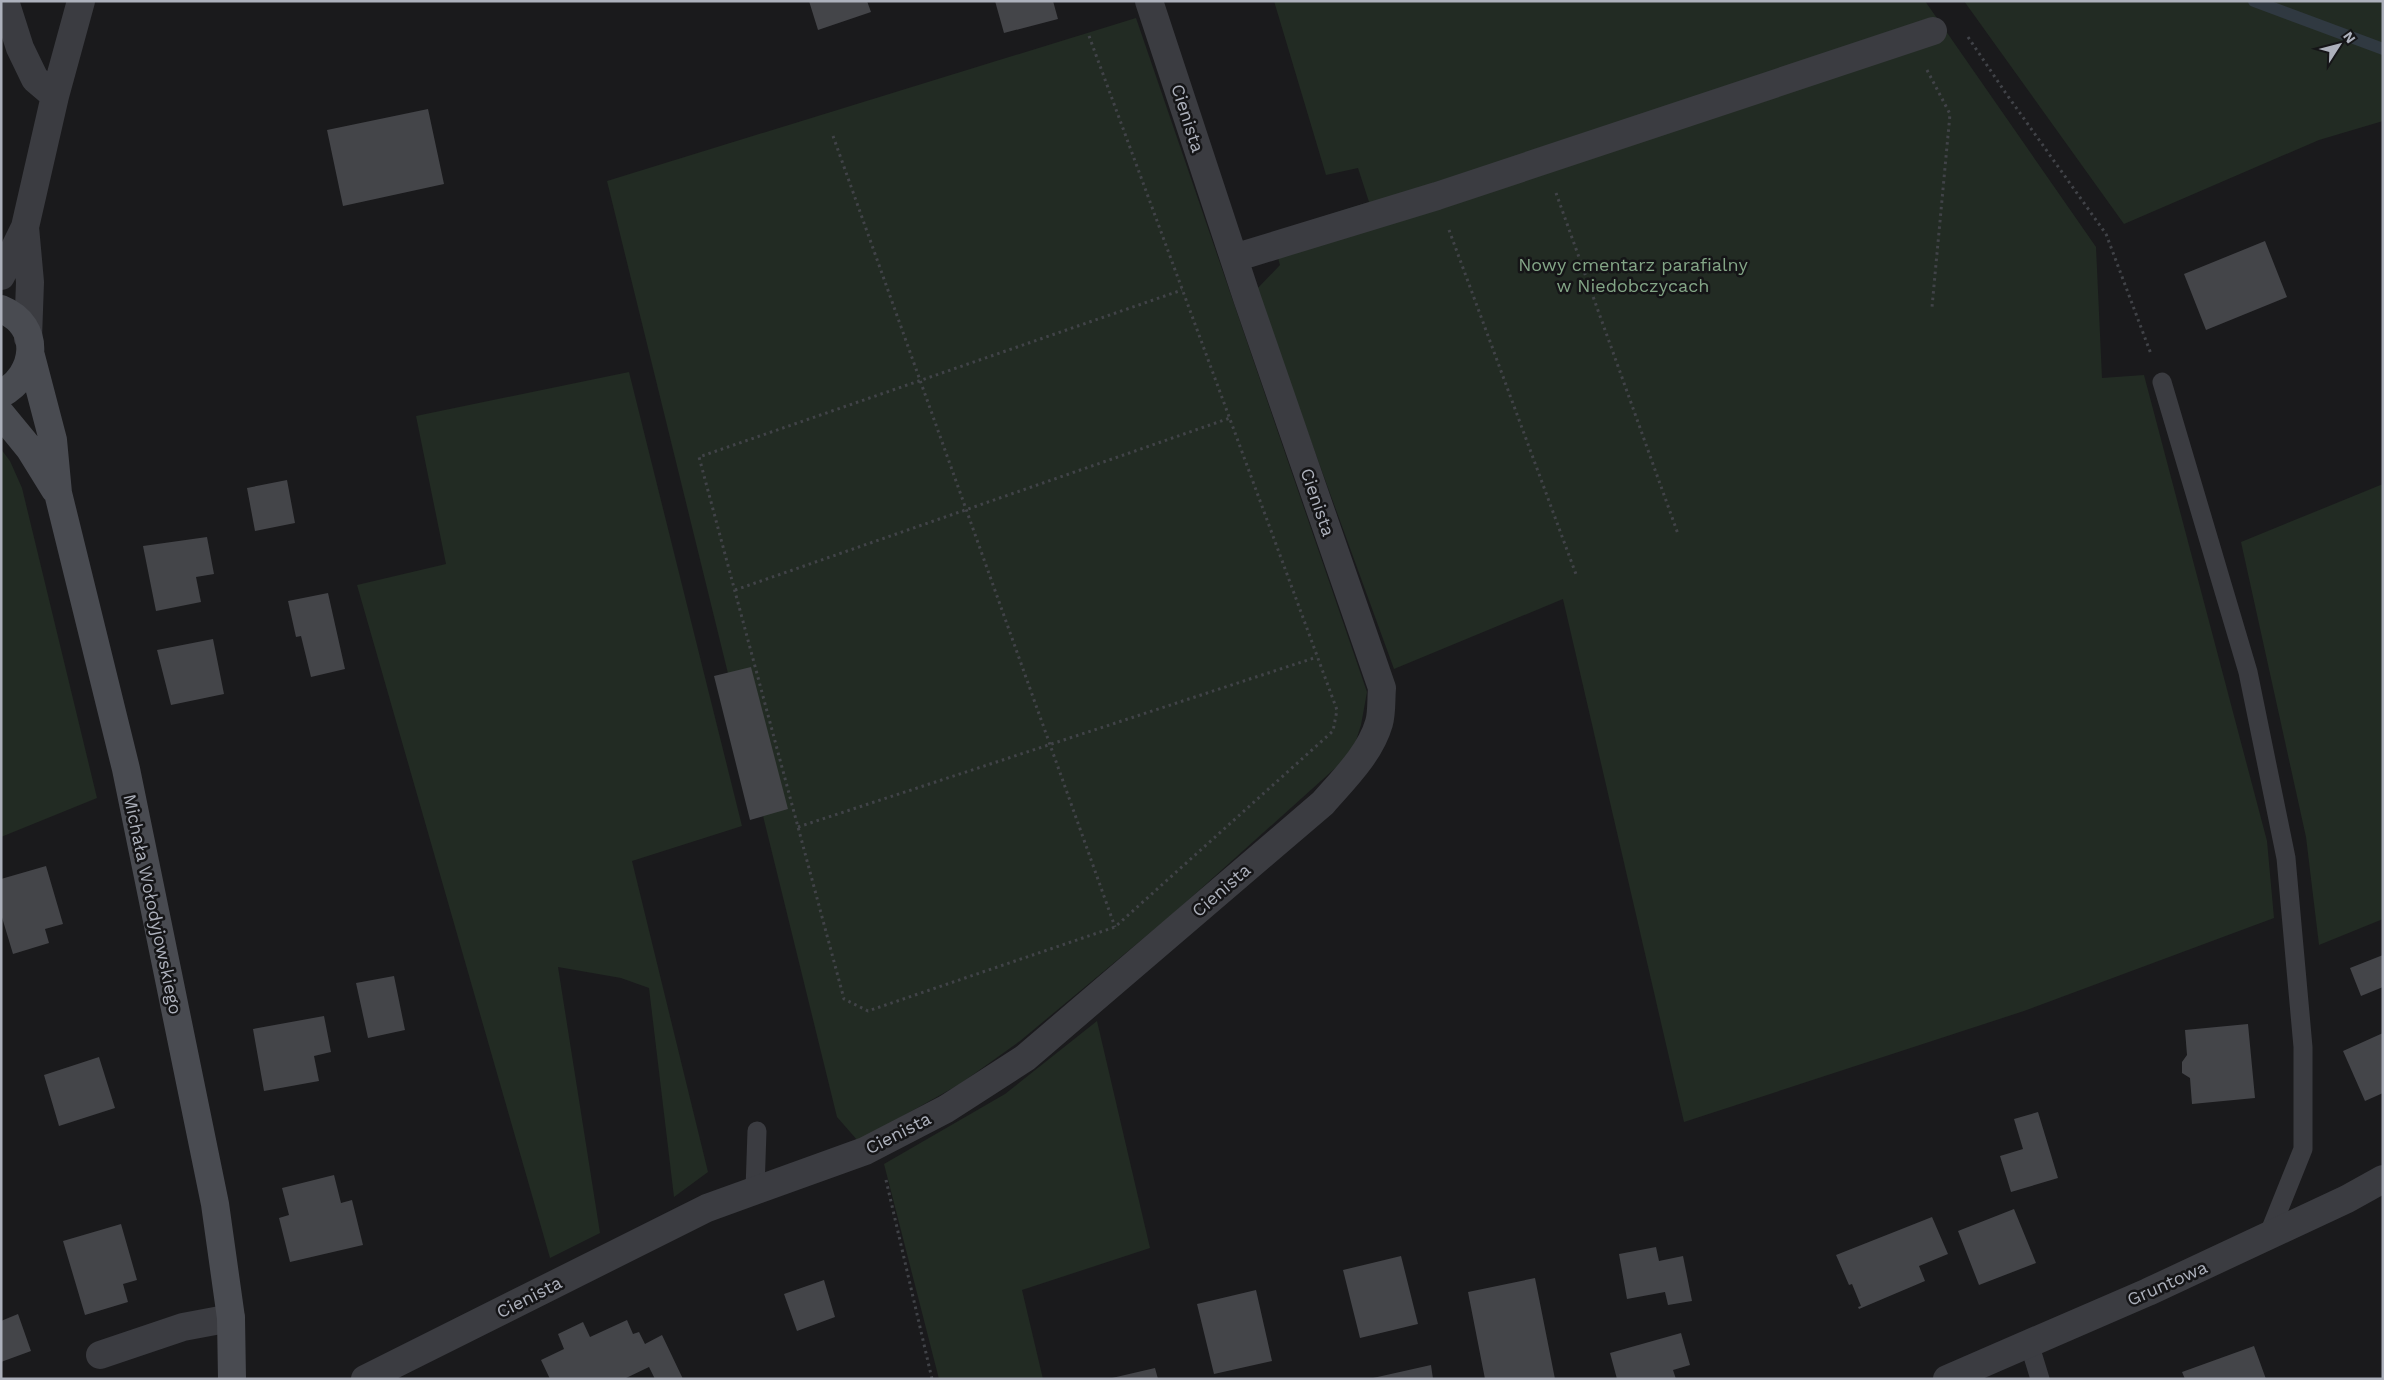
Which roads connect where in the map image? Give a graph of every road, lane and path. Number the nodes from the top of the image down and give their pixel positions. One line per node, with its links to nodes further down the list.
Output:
1 (5, 1): 7 (street)
2 (81, 1): 7 (street)
3 (1149, 1): 12 (street, Cienista)
4 (1921, 34): 9 (street); 15 (path)
5 (1966, 34): 19 (path)
6 (1089, 36): 14 (path)
7 (55, 96): 11 (street)
8 (834, 136): 18 (path)
9 (1544, 160): 10 (street); 25 (path)
10 (1437, 196): 12 (street); 26 (path)
11 (25, 228): 13 (street); 17 (street)
12 (1234, 258): 33 (street, Cienista)
13 (1, 276)
14 (1182, 290): 18 (path); 22 (path)
15 (1932, 307)
16 (1, 309): 17 (street, Michała Wołodyjowskiego)
17 (29, 347): 20 (street); 23 (street, Michała Wołodyjowskiego)
18 (920, 380): 24 (path); 27 (path)
19 (2162, 382): 36 (lane)
20 (1, 394)
21 (1, 414): 23 (street, Michała Wołodyjowskiego)
22 (1230, 418): 24 (path); 28 (path)
23 (58, 493): 37 (street, Michała Wołodyjowskiego)
24 (966, 510): 27 (path); 29 (path)
25 (1678, 534)
26 (1577, 577)
27 (735, 590): 30 (path)
28 (1317, 657): 29 (path); 31 (path)
29 (1050, 745): 30 (path); 31 (path)
30 (798, 827): 31 (path)
31 (1114, 927)
32 (757, 1131): 35 (lane)
33 (871, 1147): 35 (street, Cienista); 42 (path)
34 (2383, 1179): 36 (street, Gruntowa)
35 (755, 1189): 41 (street, Cienista)
36 (2268, 1236): 38 (street, Gruntowa)
37 (231, 1318): 39 (street); 40 (street, Michała Wołodyjowskiego)
38 (2029, 1343): 43 (street, Gruntowa); 44 (lane)
39 (100, 1356)
40 (232, 1379)
41 (365, 1379)
42 (932, 1379)
43 (1947, 1379)
44 (2040, 1379)

